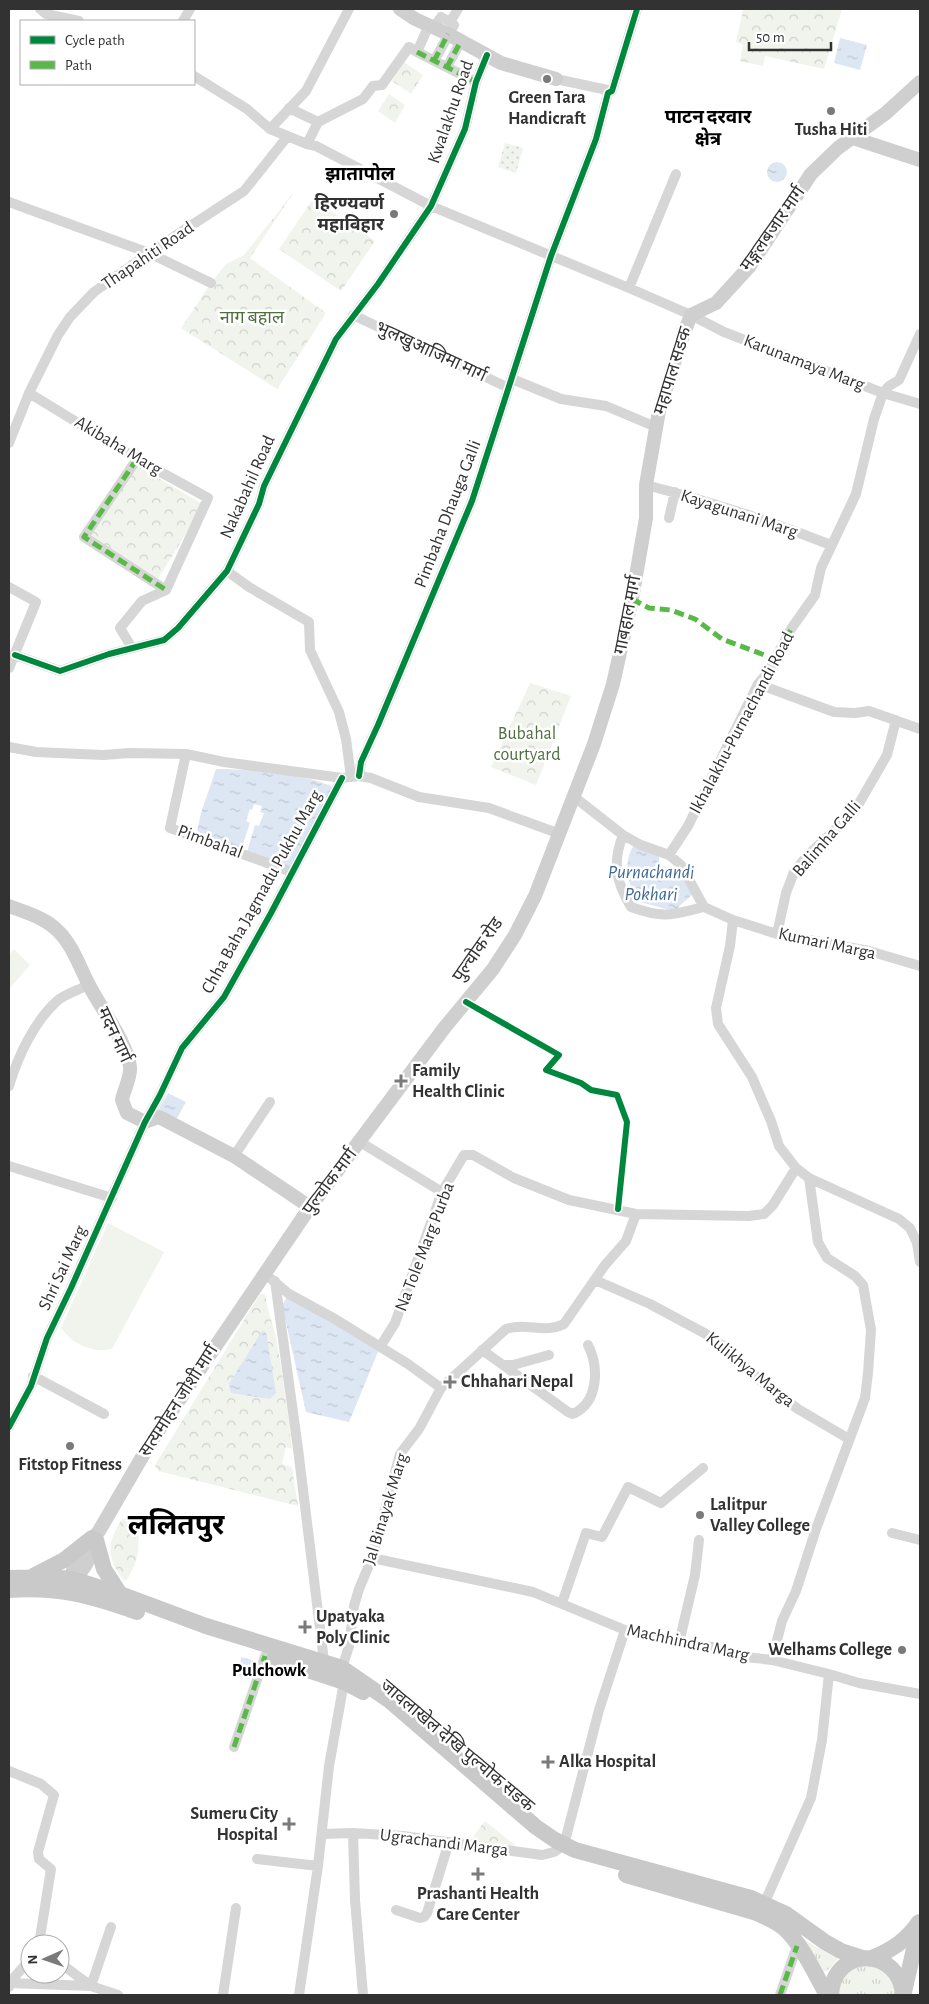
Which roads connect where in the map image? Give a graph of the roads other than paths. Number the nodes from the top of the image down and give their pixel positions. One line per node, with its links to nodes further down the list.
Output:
1 (40, 9): 7 (street)
2 (190, 9): 8 (street)
3 (349, 9): 21 (street)
4 (400, 9): 9 (main road)
5 (458, 9): 10 (street)
6 (637, 9): 20 (street, Pimbaha Dhauga Galli)
7 (73, 17)
8 (184, 20)
9 (432, 26): 10 (main road); 12 (street)
10 (449, 28): 11 (main road); 14 (street)
11 (461, 41): 13 (main road); 15 (street)
12 (417, 52): 14 (street); 22 (street)
13 (487, 55): 17 (main road); 18 (street, Kwalakhu Road)
14 (434, 61): 15 (street)
15 (447, 67): 18 (street)
16 (195, 77): 23 (street, Karunamaya Marg)
17 (556, 79): 20 (street)
18 (476, 82): 30 (street, Kwalakhu Road)
19 (920, 82): 25 (main road, मङ्गलबजार मार्ग)
20 (612, 91): 32 (street, Pimbaha Dhauga Galli)
21 (289, 108): 22 (street); 23 (street)
22 (318, 122): 26 (street)
23 (270, 129): 24 (street, Karunamaya Marg)
24 (287, 137): 26 (street, Karunamaya Marg); 31 (street, Thapahiti Road)
25 (850, 137): 27 (main road); 36 (main road, मङ्गलबजार मार्ग)
26 (307, 144): 30 (street, Karunamaya Marg)
27 (920, 160)
28 (676, 174): 34 (street)
29 (9, 202): 31 (street)
30 (432, 206): 32 (street, Karunamaya Marg); 35 (street, Nakabahil Road)
31 (149, 253): 33 (street); 40 (street, Thapahiti Road)
32 (551, 256): 34 (street, Karunamaya Marg); 38 (street, Pimbaha Dhauga Galli)
33 (210, 283)
34 (629, 288): 36 (street, Karunamaya Marg)
35 (354, 315): 38 (street, भुलखुआजिमा मार्ग); 49 (street, Nakabahil Road)
36 (691, 315): 39 (street, Karunamaya Marg); 42 (main road, महापाल सडक)
37 (920, 334): 39 (street)
38 (511, 384): 42 (street, भुलखुआजिमा मार्ग); 60 (street, Pimbaha Dhauga Galli)
39 (886, 390): 41 (street, Karunamaya Marg); 48 (street, Ikhalakhu-Purnachandi Road)
40 (30, 393): 43 (street, Thapahiti Road); 44 (street, Akibaha Marg)
41 (920, 404)
42 (656, 427): 45 (main road, गाबहाल मार्ग)
43 (9, 443)
44 (138, 459): 51 (street, Akibaha Marg); 51 (street)
45 (646, 485): 46 (street, Kayagunani Marg); 61 (main road, गाबहाल मार्ग)
46 (675, 492): 47 (street); 48 (street, Kayagunani Marg)
47 (669, 518)
48 (831, 545): 55 (street, Ikhalakhu-Purnachandi Road)
49 (227, 571): 52 (street, Nakabahil Road); 60 (street)
50 (9, 587): 53 (street)
51 (166, 590): 52 (street)
52 (132, 648): 53 (street, Nakabahil Road)
53 (15, 655): 54 (street)
54 (9, 668)
55 (758, 684): 56 (street); 65 (street, Ikhalakhu-Purnachandi Road)
56 (896, 720): 57 (street); 70 (street, Balimha Galli)
57 (920, 729)
58 (9, 747): 59 (street)
59 (186, 754): 60 (street); 66 (street, Pimbahal)
60 (351, 777): 63 (street); 66 (street, Chha Baha Jagmadu Pukhu Marg)
61 (573, 796): 62 (main road, गाबहाल मार्ग); 64 (street)
62 (567, 816): 63 (main road, पुल्चोक रोड)
63 (560, 834): 74 (main road, पुल्चोक रोड)
64 (624, 835): 65 (street); 68 (street)
65 (669, 855): 68 (street)
66 (292, 872): 76 (street, Chha Baha Jagmadu Pukhu Marg)
67 (9, 906): 72 (main road, मदन मार्ग)
68 (704, 907): 69 (street, Kumari Marga)
69 (733, 920): 70 (street, Kumari Marga); 80 (street)
70 (777, 934): 71 (street, Kumari Marga)
71 (920, 966)
72 (88, 985): 73 (street); 76 (main road, मदन मार्ग)
73 (9, 1086)
74 (397, 1092): 77 (main road, पुल्चोक मार्ग)
75 (270, 1102): 78 (street)
76 (145, 1122): 78 (main road); 83 (street, Shri Sai Marg)
77 (360, 1142): 82 (street); 84 (main road, पुल्चोक मार्ग)
78 (234, 1156): 84 (main road)
79 (9, 1166): 83 (street)
80 (796, 1168): 81 (street); 85 (street, Na Tole Marg Purba)
81 (809, 1178): 86 (street); 98 (street)
82 (442, 1192): 85 (street, Na Tole Marg Purba); 90 (street, Na Tole Marg Purba)
83 (112, 1198): 94 (street, Shri Sai Marg)
84 (310, 1207): 87 (main road, पुल्चोक मार्ग)
85 (636, 1214): 88 (street, Jal Binayak Marg)
86 (920, 1262)
87 (270, 1277): 90 (street); 101 (main road, सत्यमोहन जोशी मार्ग); 115 (street)
88 (595, 1280): 91 (street, Jal Binayak Marg); 98 (street, Kulikhya Marga)
89 (588, 1345): 93 (street)
90 (380, 1347): 95 (street)
91 (482, 1350): 93 (street); 95 (street, Jal Binayak Marg)
92 (549, 1355): 93 (street)
93 (503, 1366)
94 (33, 1376): 96 (street); 97 (street, Shri Sai Marg)
95 (441, 1388): 104 (street, Jal Binayak Marg)
96 (104, 1414)
97 (9, 1427)
98 (849, 1439): 114 (street)
99 (703, 1468): 110 (street)
100 (892, 1533): 103 (street)
101 (96, 1536): 105 (main road); 107 (main road, सत्यमोहन जोशी मार्ग); 109 (main road)
102 (699, 1540): 112 (street)
103 (920, 1540)
104 (372, 1558): 110 (street, Machhindra Marg); 117 (street, Jal Binayak Marg)
105 (31, 1577): 106 (main road); 107 (main road)
106 (9, 1578)
107 (74, 1586): 108 (main road); 109 (main road); 113 (main road, जावलाखेल देखि पुल्चोक सडक)
108 (9, 1590)
109 (120, 1594): 115 (main road)
110 (562, 1603): 111 (street, Machhindra Marg)
111 (625, 1630): 112 (street, Machhindra Marg); 124 (street)
112 (679, 1643): 114 (street, Machhindra Marg)
113 (265, 1656): 117 (main road, जावलाखेल देखि पुल्चोक सडक); 119 (street)
114 (772, 1660): 116 (street, Machhindra Marg)
115 (324, 1662): 117 (main road)
116 (829, 1674): 118 (street, Machhindra Marg); 128 (street)
117 (343, 1675): 122 (street, Jal Binayak Marg); 124 (main road, जावलाखेल देखि पुल्चोक सडक)
118 (920, 1694)
119 (234, 1747)
120 (9, 1771): 132 (street)
121 (353, 1833): 122 (street, Ugrachandi Marga); 123 (street, Ugrachandi Marga); 143 (street)
122 (322, 1834): 126 (street, Jal Binayak Marg)
123 (449, 1842): 124 (street, Ugrachandi Marga); 129 (street)
124 (559, 1848): 128 (main road, जावलाखेल देखि पुल्चोक सडक)
125 (257, 1859): 126 (street)
126 (318, 1866): 142 (street, Jal Binayak Marg)
127 (236, 1908): 141 (street)
128 (759, 1908): 133 (main road); 134 (main road)
129 (396, 1910)
130 (920, 1922): 134 (main road); 146 (main road)
131 (111, 1927): 138 (street)
132 (41, 1934)
133 (798, 1946): 144 (street); 145 (main road)
134 (868, 1958): 145 (main road); 146 (main road)
135 (70, 1970): 138 (street)
136 (20, 1971): 137 (street)
137 (9, 1983): 138 (street); 139 (street)
138 (91, 1986): 140 (street)
139 (9, 1987)
140 (118, 1995)
141 (223, 1995)
142 (299, 1995)
143 (364, 1995)
144 (780, 1995)
145 (829, 1995)
146 (903, 1995)

